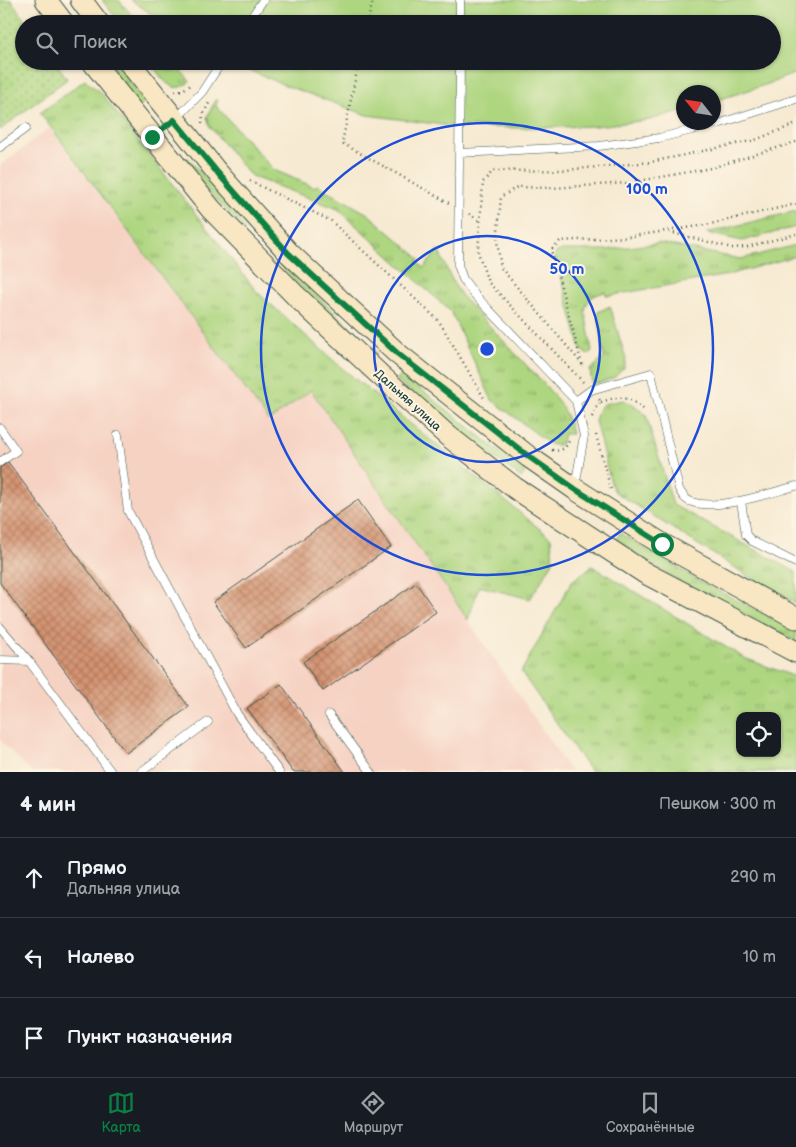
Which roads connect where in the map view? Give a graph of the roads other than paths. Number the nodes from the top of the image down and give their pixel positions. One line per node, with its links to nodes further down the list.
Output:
1 (46, 0): 5 (main road)
2 (81, 0): 6 (main road)
3 (263, 0): 7 (lane)
4 (460, 0): 8 (lane)
5 (57, 15)
6 (92, 15)
7 (253, 15)
8 (460, 15)
9 (99, 70): 16 (main road, Дальняя улица)
10 (135, 70): 14 (main road)
11 (216, 70): 14 (lane)
12 (460, 70): 18 (lane)
13 (796, 99): 18 (lane)
14 (174, 120): 16 (main road); 19 (main road)
15 (26, 128): 17 (lane)
16 (152, 137): 20 (main road, Дальняя улица)
17 (0, 147)
18 (459, 153): 21 (lane)
19 (398, 354): 20 (main road); 26 (main road)
20 (379, 374): 28 (main road, Дальняя улица)
21 (576, 401): 26 (lane); 27 (lane)
22 (0, 428): 24 (lane)
23 (118, 435): 39 (lane)
24 (0, 462)
25 (796, 486): 27 (lane)
26 (575, 489): 28 (main road); 30 (main road)
27 (741, 501): 29 (lane)
28 (558, 517): 32 (main road, Дальняя улица)
29 (796, 563)
30 (796, 618)
31 (0, 627): 34 (lane)
32 (796, 652)
33 (0, 660): 34 (lane)
34 (29, 662): 37 (lane)
35 (329, 715): 40 (lane)
36 (208, 722): 38 (lane)
37 (111, 772)
38 (141, 772)
39 (279, 772)
40 (371, 772)

